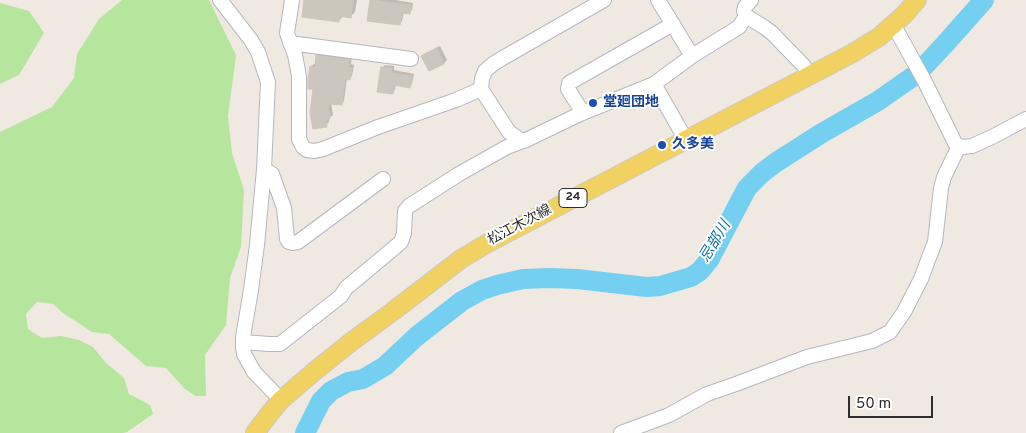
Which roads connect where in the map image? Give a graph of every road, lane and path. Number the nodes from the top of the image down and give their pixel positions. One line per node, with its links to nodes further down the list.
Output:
1 (220, 0): 21 (street)
2 (292, 0): 10 (street)
3 (604, 0): 15 (street)
4 (658, 0): 8 (street)
5 (751, 0): 7 (street)
6 (917, 0): 9 (main road, 松江木次線 / 24)
7 (746, 16): 11 (street); 13 (street)
8 (673, 24): 11 (street); 16 (street)
9 (893, 24): 19 (main road, 松江木次線 / 24); 20 (street)
10 (290, 43): 12 (street); 15 (street)
11 (692, 56): 14 (street)
12 (411, 59)
13 (804, 66)
14 (654, 84): 16 (street); 19 (street)
15 (481, 89): 18 (street)
16 (583, 113): 18 (street)
17 (1026, 119): 20 (street)
18 (526, 140): 23 (street)
19 (686, 140): 24 (main road, 松江木次線 / 24)
20 (959, 146): 26 (street)
21 (264, 169): 22 (street); 23 (street)
22 (383, 179)
23 (243, 342): 24 (street)
24 (281, 400): 25 (main road, 松江木次線 / 24)
25 (255, 433)
26 (621, 433)

